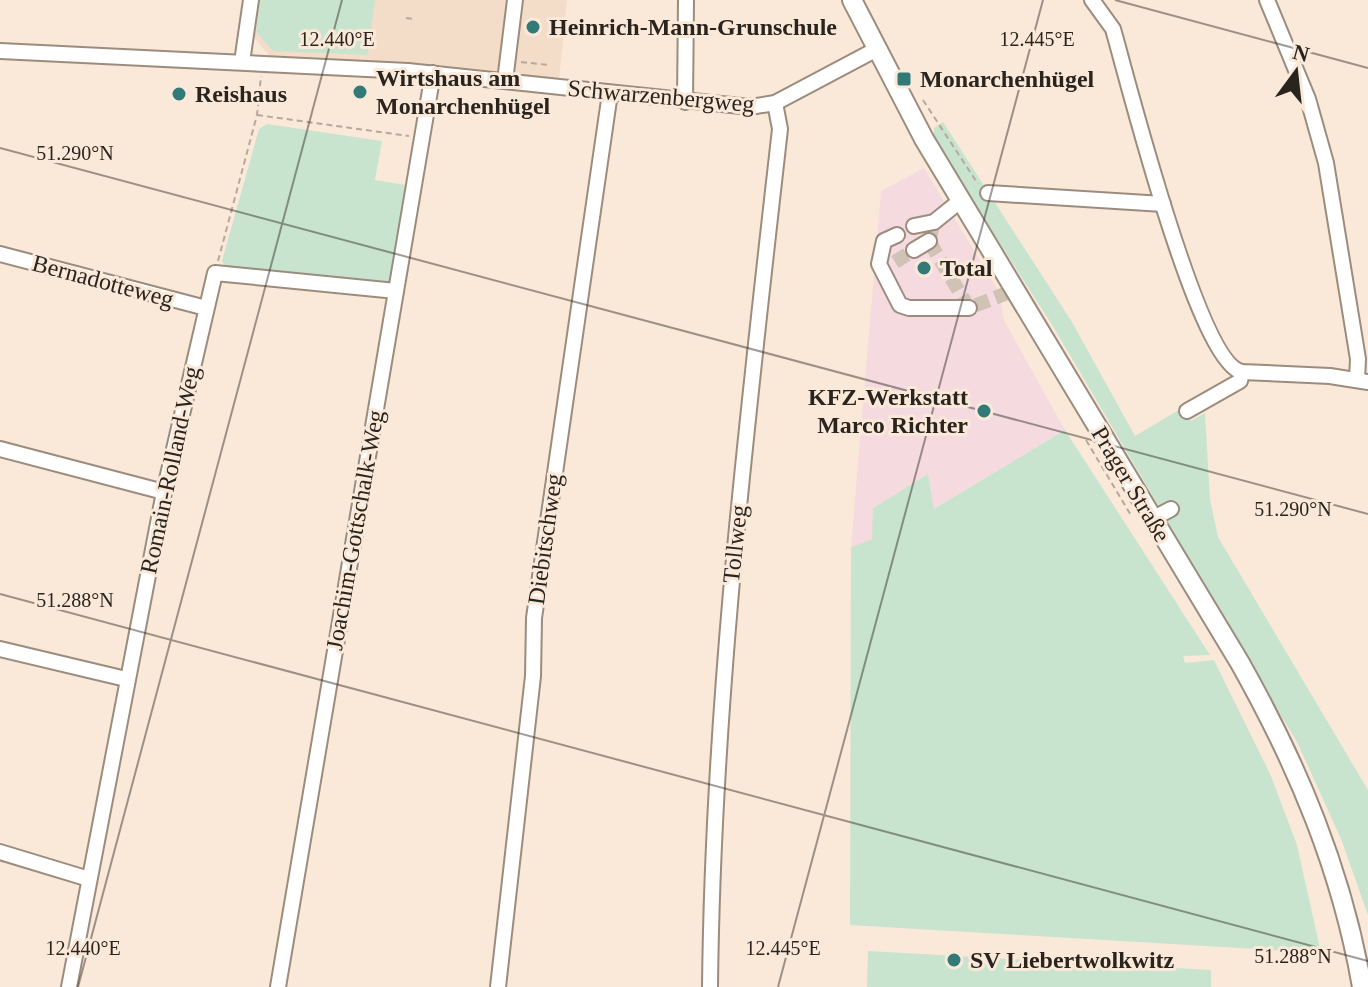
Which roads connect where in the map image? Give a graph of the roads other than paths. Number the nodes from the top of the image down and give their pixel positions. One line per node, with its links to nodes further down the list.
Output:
1 (251, 0): 9 (street)
2 (515, 0): 11 (street)
3 (686, 0): 13 (street)
4 (852, 0): 7 (main road, Prager Straße)
5 (1092, 0): 17 (street)
6 (1267, 0): 27 (street)
7 (877, 49): 14 (street, Schwarzenbergweg); 16 (main road, Prager Straße)
8 (0, 51): 9 (street, Schwarzenbergweg)
9 (242, 62): 10 (street, Schwarzenbergweg)
10 (433, 73): 11 (street, Schwarzenbergweg); 23 (street, Joachim-Gottschalk-Weg)
11 (505, 81): 12 (street, Schwarzenbergweg)
12 (610, 93): 13 (street, Schwarzenbergweg); 39 (street, Diebitschweg)
13 (685, 102): 14 (street, Schwarzenbergweg)
14 (775, 103): 40 (street, Tollweg)
15 (988, 193): 17 (street)
16 (960, 201): 18 (street); 32 (main road, Prager Straße)
17 (1163, 204): 26 (street)
18 (914, 226)
19 (897, 235): 25 (street)
20 (929, 241): 21 (street)
21 (914, 250)
22 (0, 254): 24 (street, Bernadotteweg)
23 (396, 291): 24 (street, Romain-Rolland-Weg); 38 (street, Joachim-Gottschalk-Weg)
24 (206, 308): 30 (street, Romain-Rolland-Weg)
25 (969, 308)
26 (1242, 372): 27 (street); 28 (street)
27 (1362, 381)
28 (1187, 411)
29 (0, 449): 30 (street)
30 (164, 492): 34 (street, Romain-Rolland-Weg)
31 (1171, 509): 32 (street)
32 (1143, 520): 41 (main road, Prager Straße)
33 (0, 649): 34 (street)
34 (126, 679): 36 (street, Romain-Rolland-Weg)
35 (0, 852): 36 (street)
36 (89, 879): 37 (street, Romain-Rolland-Weg)
37 (69, 987)
38 (278, 987)
39 (498, 987)
40 (710, 987)
41 (1362, 987)

